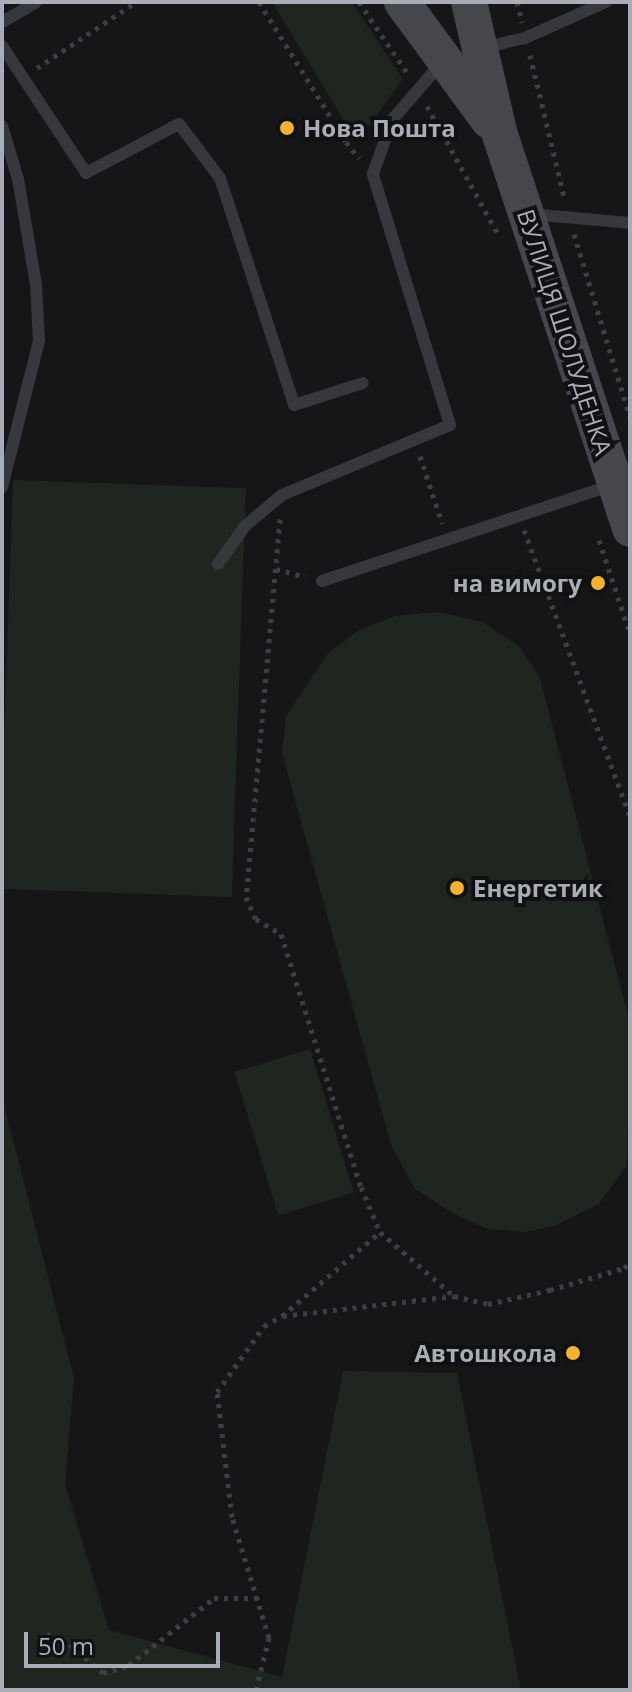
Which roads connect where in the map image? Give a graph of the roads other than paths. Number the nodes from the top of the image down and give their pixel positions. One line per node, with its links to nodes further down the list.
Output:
1 (36, 2): 6 (lane)
2 (402, 2): 9 (main road, ВУЛИЦЯ ШОЛУДЕНКА)
3 (469, 2): 8 (main road, ВУЛИЦЯ ШОЛУДЕНКА)
4 (606, 2): 5 (lane)
5 (587, 6): 8 (lane)
6 (2, 22)
7 (2, 46): 14 (lane)
8 (479, 48): 11 (main road, ВУЛИЦЯ ШОЛУДЕНКА)
9 (444, 60): 11 (main road, ВУЛИЦЯ ШОЛУДЕНКА); 18 (lane)
10 (2, 126): 15 (lane)
11 (500, 135): 12 (main road, ВУЛИЦЯ ШОЛУДЕНКА)
12 (527, 214): 13 (lane); 16 (main road, ВУЛИЦЯ ШОЛУДЕНКА)
13 (630, 223)
14 (363, 383)
15 (2, 487)
16 (600, 489): 17 (main road, ВУЛИЦЯ ШОЛУДЕНКА); 19 (lane)
17 (630, 529)
18 (218, 564)
19 (322, 581)

